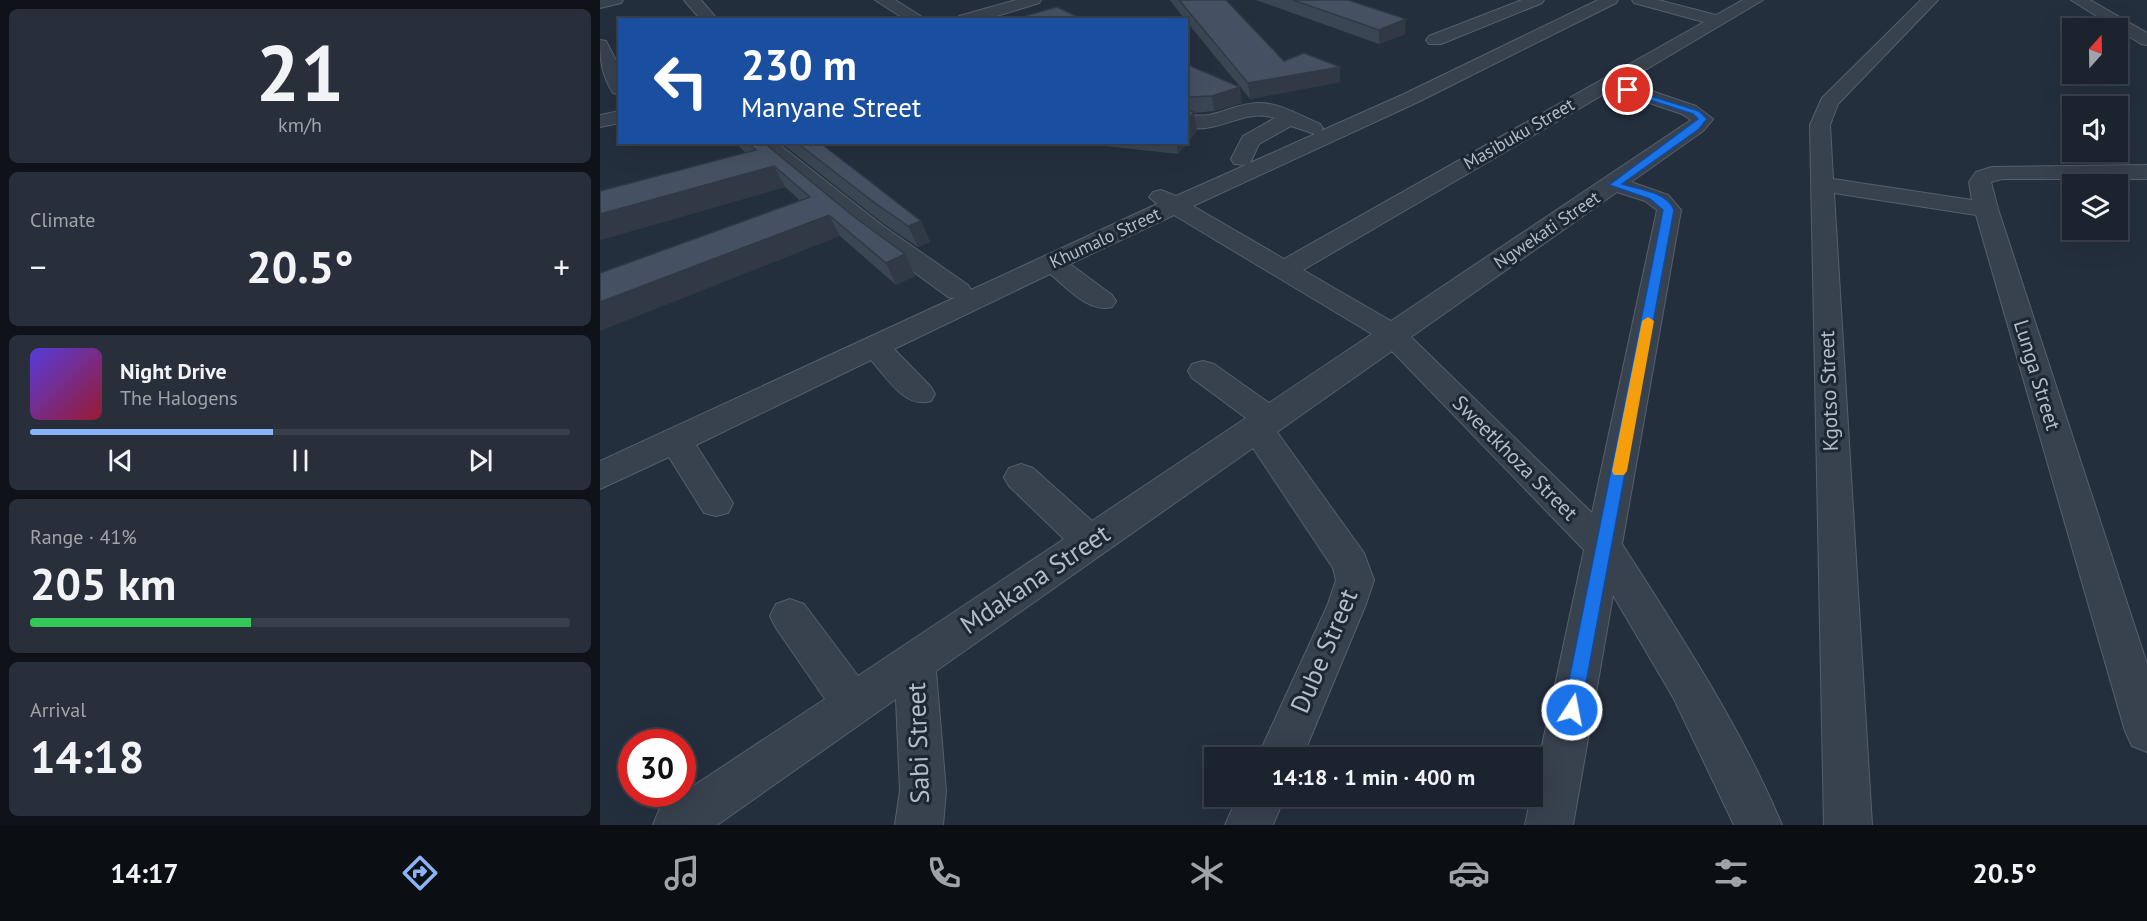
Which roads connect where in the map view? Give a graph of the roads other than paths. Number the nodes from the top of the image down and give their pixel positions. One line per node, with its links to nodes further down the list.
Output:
1 (615, 0): 11 (street)
2 (692, 0): 13 (street)
3 (883, 0): 14 (street)
4 (1536, 0): 17 (street)
5 (1587, 0): 26 (street, Khumalo Street)
6 (1610, 0): 32 (street, Khumalo Street)
7 (1640, 0): 16 (street)
8 (1755, 0): 16 (street, Masibuku Street)
9 (1930, 0): 30 (street, Kgotso Street)
10 (2079, 0): 18 (street)
11 (600, 3)
12 (1032, 3): 15 (street)
13 (708, 18)
14 (915, 18)
15 (973, 18)
16 (1719, 21): 20 (street, Masibuku Street)
17 (1435, 40)
18 (2147, 40)
19 (600, 45): 21 (street)
20 (1608, 83): 31 (street, Ngwekati Street); 35 (street, Masibuku Street)
21 (618, 84)
22 (618, 117): 24 (street)
23 (1289, 119): 25 (street); 26 (street); 28 (street)
24 (600, 121)
25 (1188, 121)
26 (1313, 128): 28 (street, Khumalo Street)
27 (765, 144): 36 (street)
28 (1242, 159): 32 (street, Khumalo Street)
29 (2144, 175): 33 (street, Lunga Street)
30 (1821, 184): 33 (street); 61 (street, Kgotso Street)
31 (1614, 185): 38 (street, Ngwekati Street); 49 (street)
32 (1167, 201): 34 (street, Khumalo Street); 35 (street, Sweetkhoza Street); 36 (street, Khumalo Street)
33 (1986, 209): 53 (street, Lunga Street)
34 (1052, 263): 37 (street); 39 (street, Khumalo Street)
35 (1285, 269): 38 (street, Sweetkhoza Street)
36 (958, 291): 44 (street, Khumalo Street)
37 (1102, 301)
38 (1392, 334): 42 (street, Mdakana Street); 49 (street, Sweetkhoza Street)
39 (875, 346): 41 (street); 43 (street, Khumalo Street)
40 (1203, 371): 42 (street, Dube Street)
41 (920, 394)
42 (1263, 424): 48 (street, Mdakana Street); 54 (street, Dube Street)
43 (676, 441): 45 (street, Khumalo Street); 47 (street)
44 (600, 456)
45 (600, 476)
46 (1021, 477): 48 (street)
47 (716, 503)
48 (1090, 541): 51 (street, Mdakana Street)
49 (1605, 548): 59 (street); 60 (street, Sweetkhoza Street)
50 (790, 616): 52 (street)
51 (915, 661): 52 (street, Mdakana Street); 57 (street, Sabi Street)
52 (853, 704): 56 (street, Mdakana Street)
53 (2147, 731)
54 (1284, 747)
55 (1257, 807): 58 (street)
56 (677, 825)
57 (919, 825)
58 (1249, 825)
59 (1549, 825)
60 (1758, 825)
61 (1848, 825)

